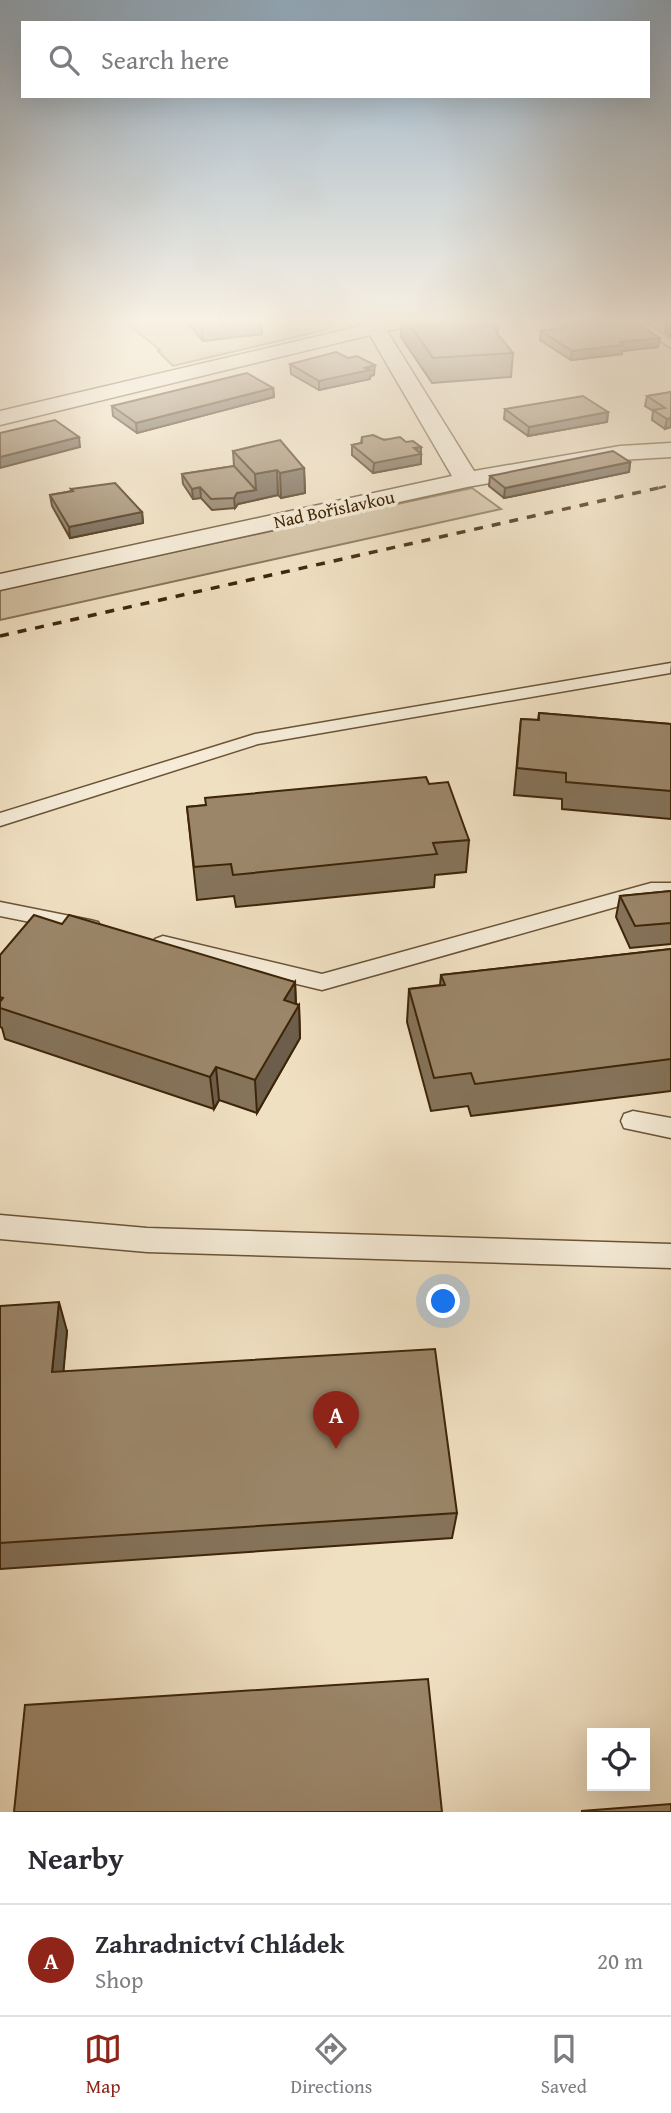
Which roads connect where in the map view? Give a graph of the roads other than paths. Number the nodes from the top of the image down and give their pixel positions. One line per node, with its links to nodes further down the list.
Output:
1 (56, 404): 3 (street)
2 (420, 404): 5 (street)
3 (0, 418)
4 (671, 450): 5 (street, Nad Bořislavkou)
5 (467, 480): 6 (street, Nad Bořislavkou)
6 (0, 582)
7 (670, 668): 8 (lane)
8 (0, 820)
9 (671, 890): 12 (lane)
10 (0, 909): 11 (lane)
11 (107, 931)
12 (147, 941)
13 (633, 1121): 14 (lane)
14 (671, 1128)
15 (0, 1227): 16 (lane)
16 (671, 1256)

